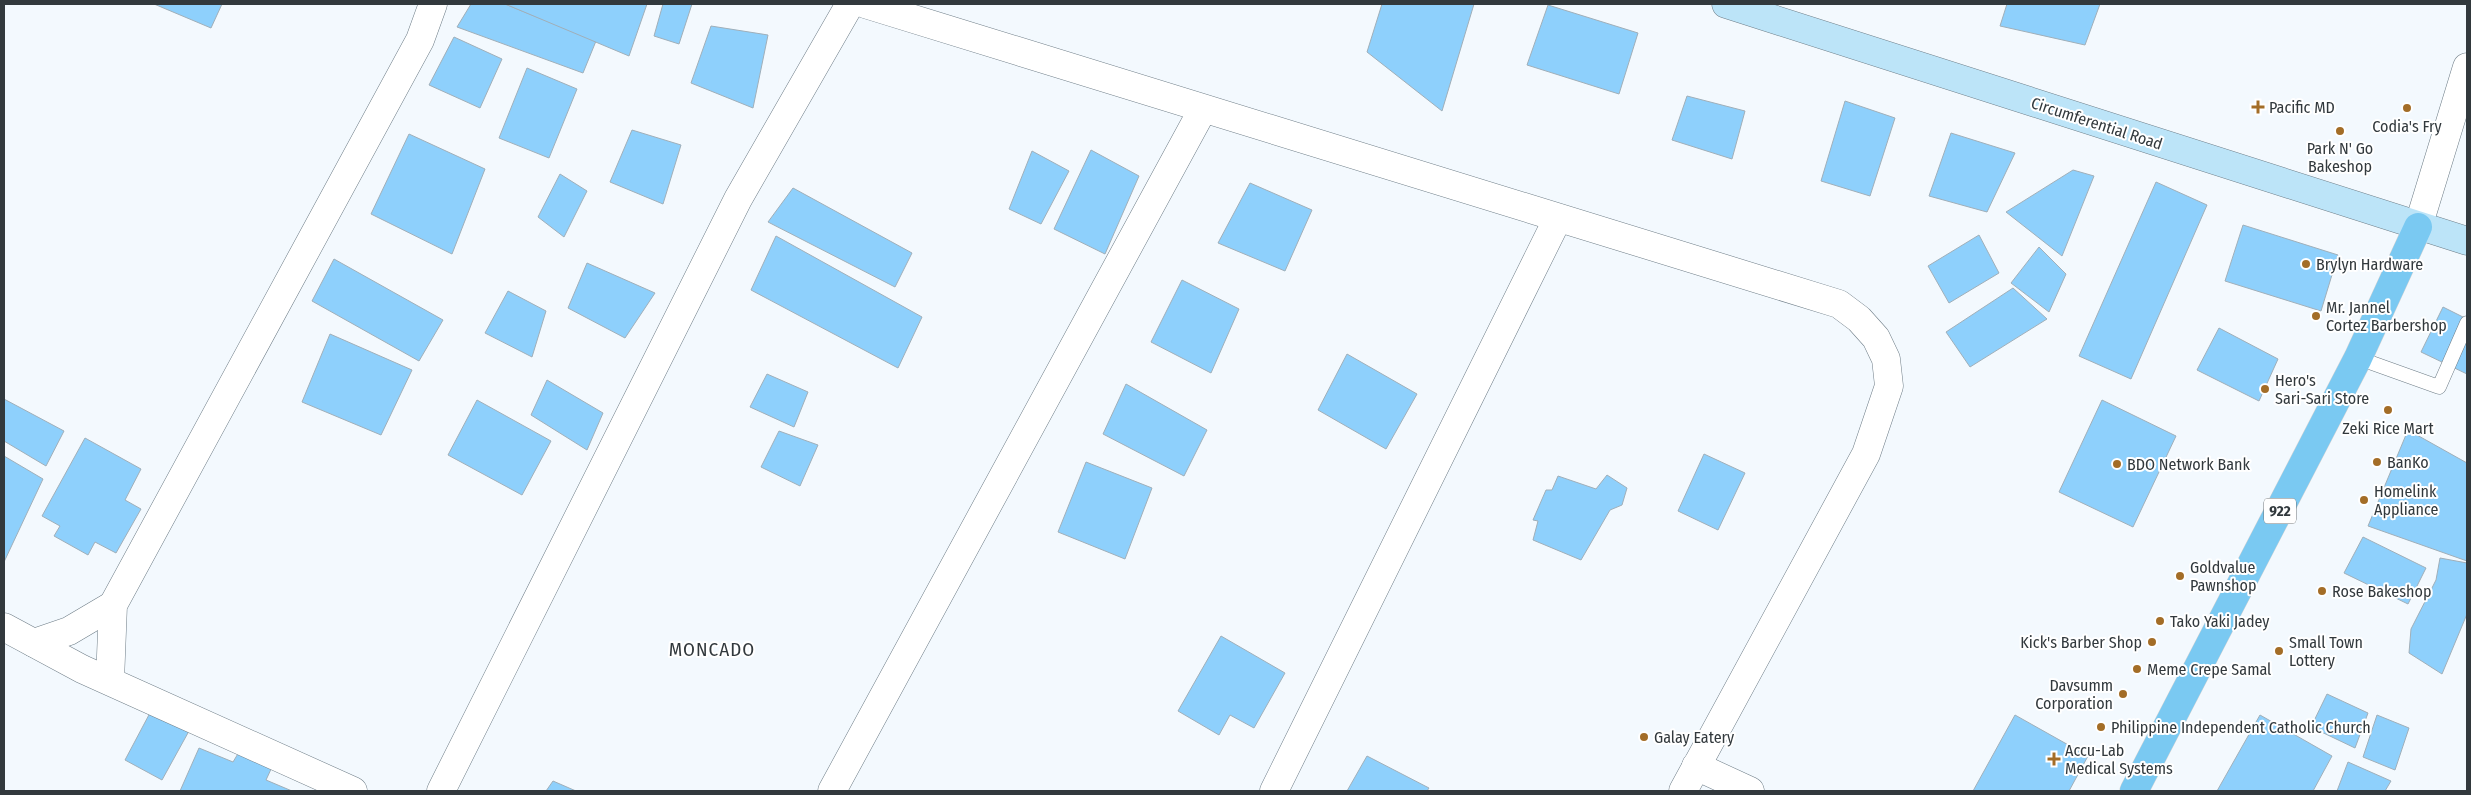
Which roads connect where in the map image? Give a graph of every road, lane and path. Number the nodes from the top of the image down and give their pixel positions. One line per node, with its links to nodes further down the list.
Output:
1 (433, 4): 12 (street)
2 (850, 4): 18 (street)
3 (865, 4): 6 (street)
4 (1726, 4): 8 (main road, Circumferential Road)
5 (2467, 67): 8 (street)
6 (1203, 109): 7 (street); 19 (street)
7 (1558, 218): 16 (street); 20 (street)
8 (2418, 227): 9 (main road, Circumferential Road); 11 (main road, 922)
9 (2467, 241)
10 (2467, 323): 11 (lane)
11 (2358, 358): 23 (main road, 922)
12 (113, 605): 14 (street); 15 (street)
13 (4, 627): 14 (street)
14 (34, 643): 15 (street)
15 (110, 681): 17 (street)
16 (1696, 766): 21 (street); 22 (street)
17 (353, 791)
18 (441, 791)
19 (832, 791)
20 (1274, 791)
21 (1683, 791)
22 (1750, 791)
23 (2134, 791)

